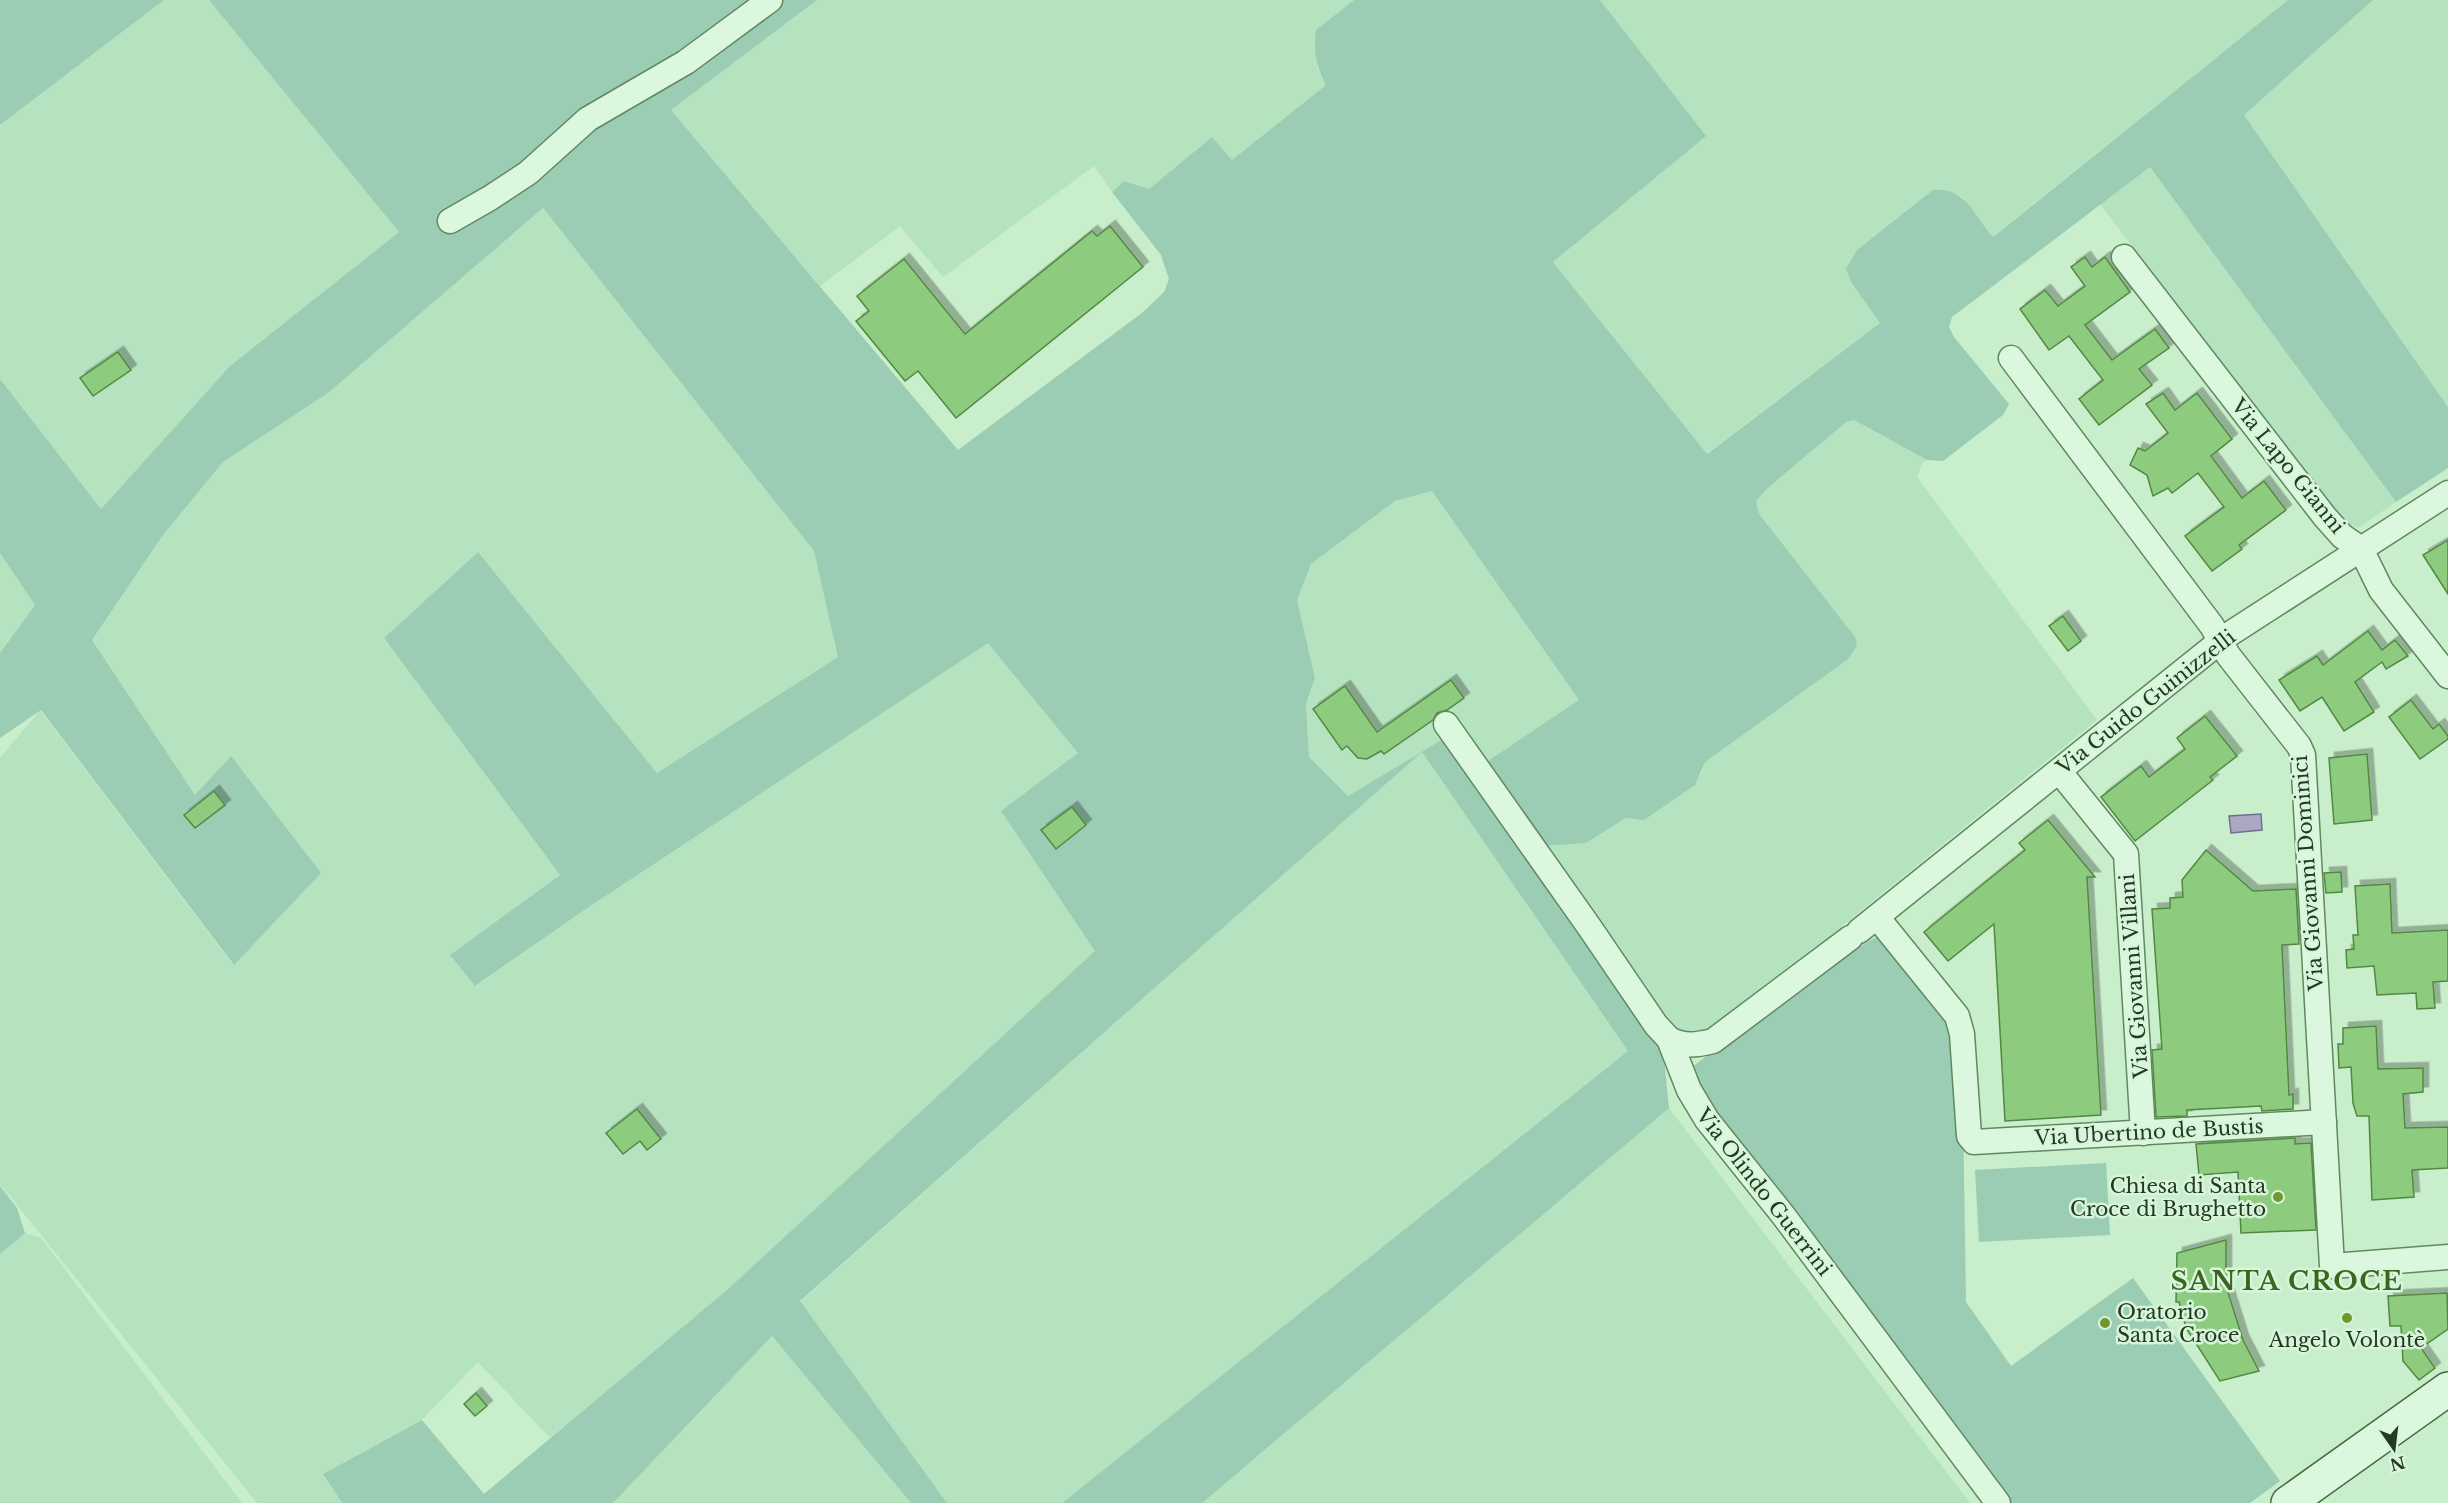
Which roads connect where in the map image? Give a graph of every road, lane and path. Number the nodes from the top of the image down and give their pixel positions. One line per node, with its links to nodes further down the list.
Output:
1 (770, 0): 2 (street)
2 (450, 221)
3 (2124, 257): 6 (street, Via Lapo Gianni)
4 (2012, 358): 7 (street, Via Giovanni Dominici)
5 (2448, 493): 6 (street, Via Guido Guinizzelli)
6 (2361, 549): 7 (street, Via Guido Guinizzelli); 8 (street, Via Lapo Gianni)
7 (2221, 641): 10 (street, Via Guido Guinizzelli); 13 (street, Via Giovanni Dominici)
8 (2448, 676)
9 (1446, 724): 12 (street, Via Olindo Guerrini)
10 (2059, 771): 11 (street, Via Guido Guinizzelli); 14 (street, Via Giovanni Villani)
11 (1862, 929): 12 (street, Via Guido Guinizzelli); 14 (street, Via Ubertino de Bustis)
12 (1669, 1038): 17 (street, Via Olindo Guerrini)
13 (2324, 1122): 14 (street, Via Ubertino de Bustis); 15 (street, Via Giovanni Dominici)
14 (2143, 1133)
15 (2448, 1257)
16 (2448, 1389): 18 (street)
17 (1998, 1503)
18 (2288, 1503)

